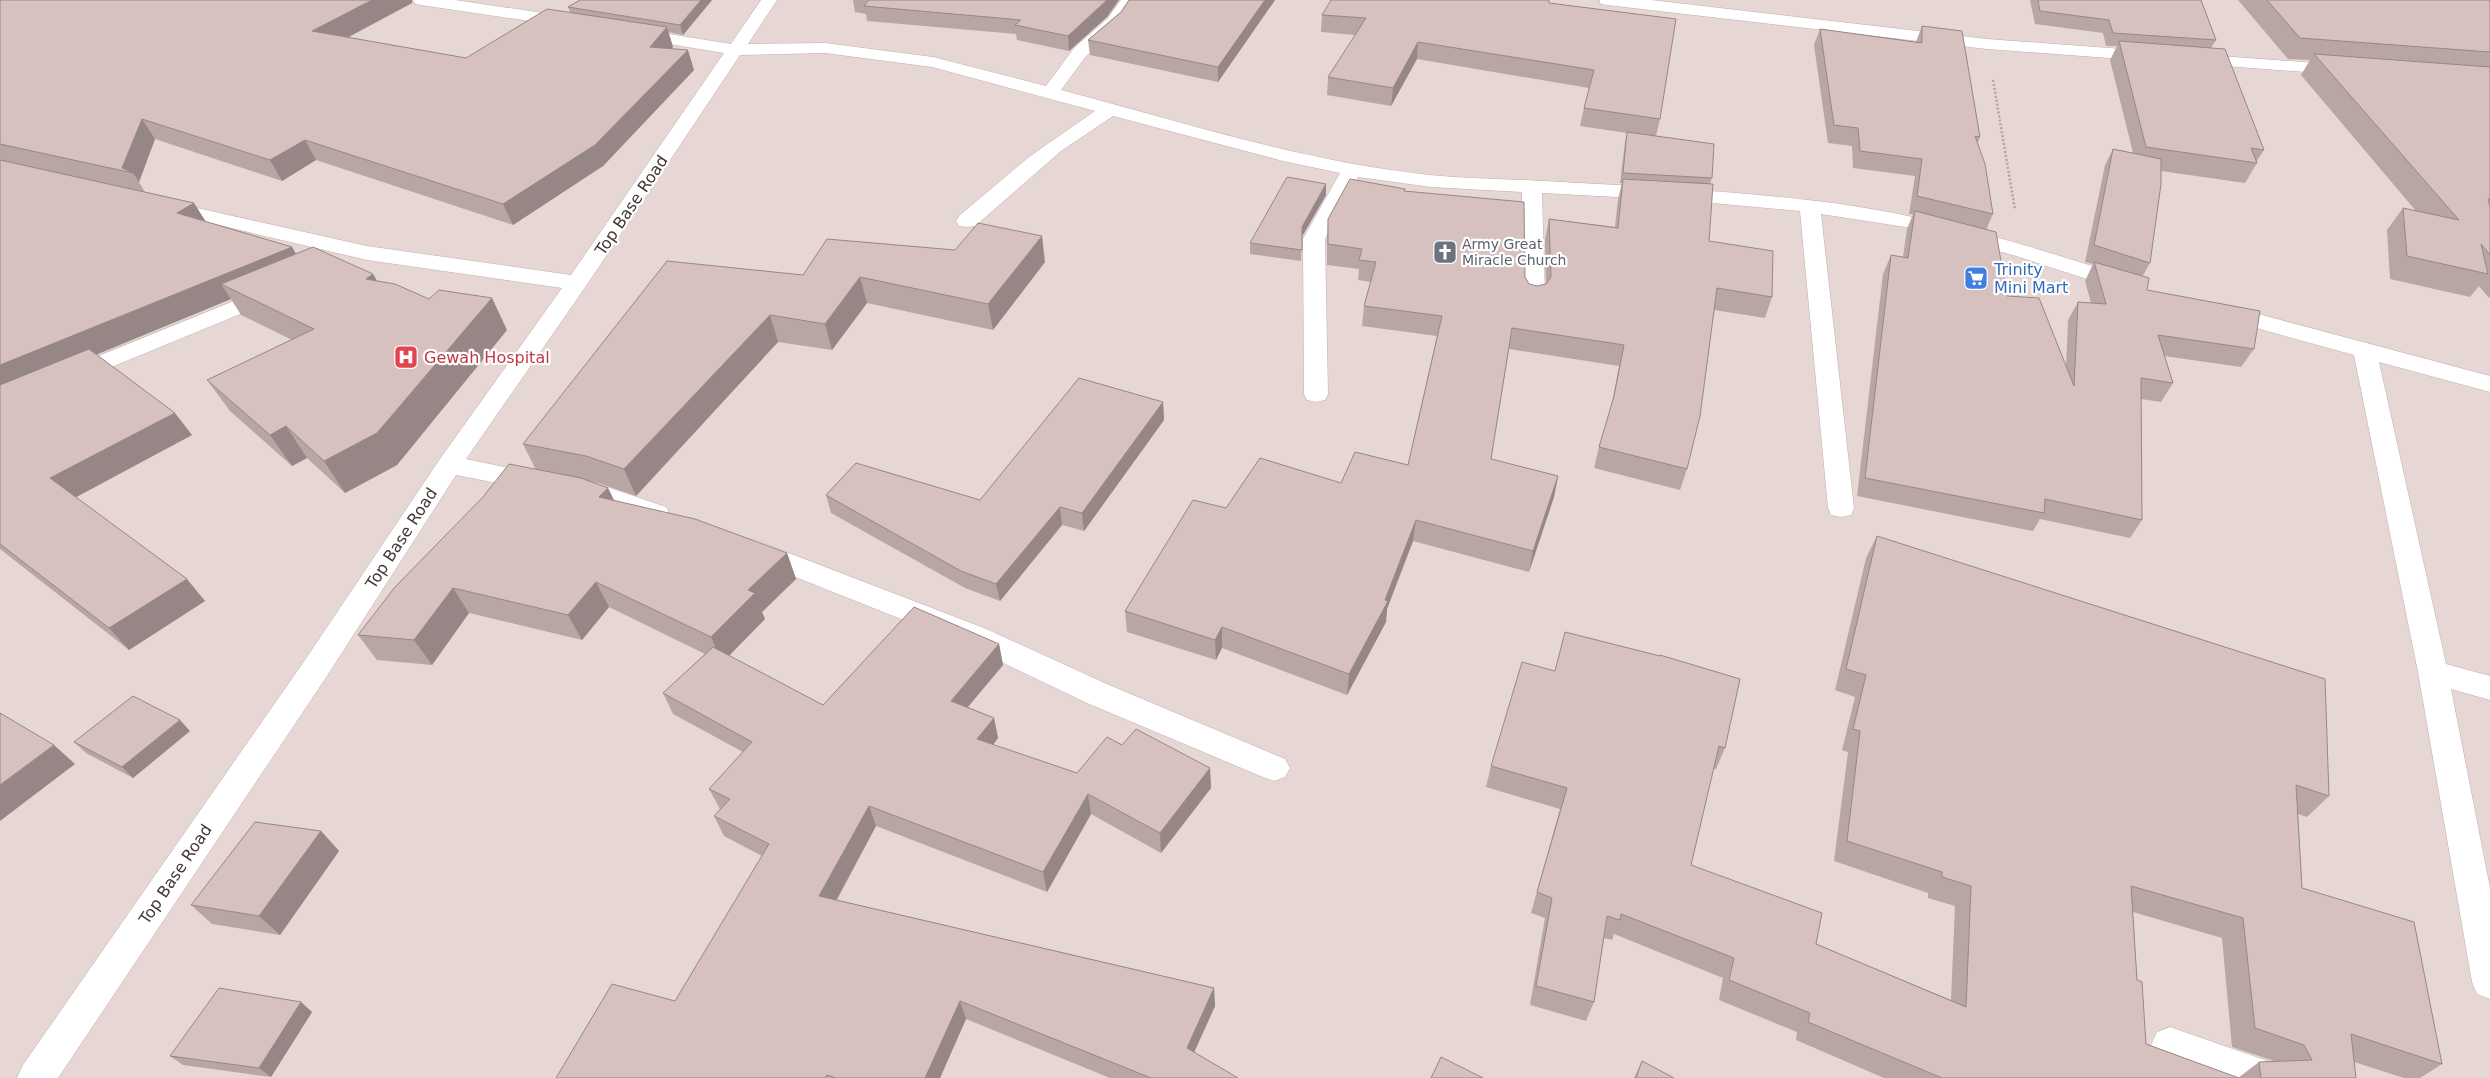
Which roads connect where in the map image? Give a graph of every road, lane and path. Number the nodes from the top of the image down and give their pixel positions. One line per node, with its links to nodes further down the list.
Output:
1 (421, 0): 5 (street)
2 (769, 0): 8 (street, Top Base Road)
3 (1130, 0): 10 (street)
4 (1607, 0): 7 (street)
5 (586, 25)
6 (615, 30): 8 (street)
7 (1987, 44): 9 (street); 17 (path)
8 (737, 50): 10 (street); 20 (street, Top Base Road)
9 (2362, 72)
10 (1050, 93): 11 (street)
11 (1110, 109): 12 (street); 16 (street)
12 (1352, 170): 13 (street); 27 (street)
13 (1532, 188): 15 (street); 23 (street)
14 (145, 202): 18 (street)
15 (1810, 206): 17 (street); 30 (street)
16 (967, 221)
17 (2021, 250): 22 (street)
18 (367, 253): 19 (street); 20 (street)
19 (330, 268)
20 (578, 282): 29 (street, Top Base Road)
21 (294, 284): 28 (street)
22 (2146, 290)
23 (1534, 298)
24 (2201, 305): 25 (street)
25 (2365, 350): 26 (street); 33 (street)
26 (2490, 384)
27 (1316, 394)
28 (0, 405)
29 (448, 465): 31 (street); 38 (street, Top Base Road)
30 (1841, 508)
31 (680, 523)
32 (734, 542): 35 (street)
33 (2433, 672): 34 (street); 36 (street)
34 (2490, 688)
35 (1274, 768)
36 (2490, 982)
37 (2170, 1045): 39 (street)
38 (36, 1078)
39 (2266, 1078)

